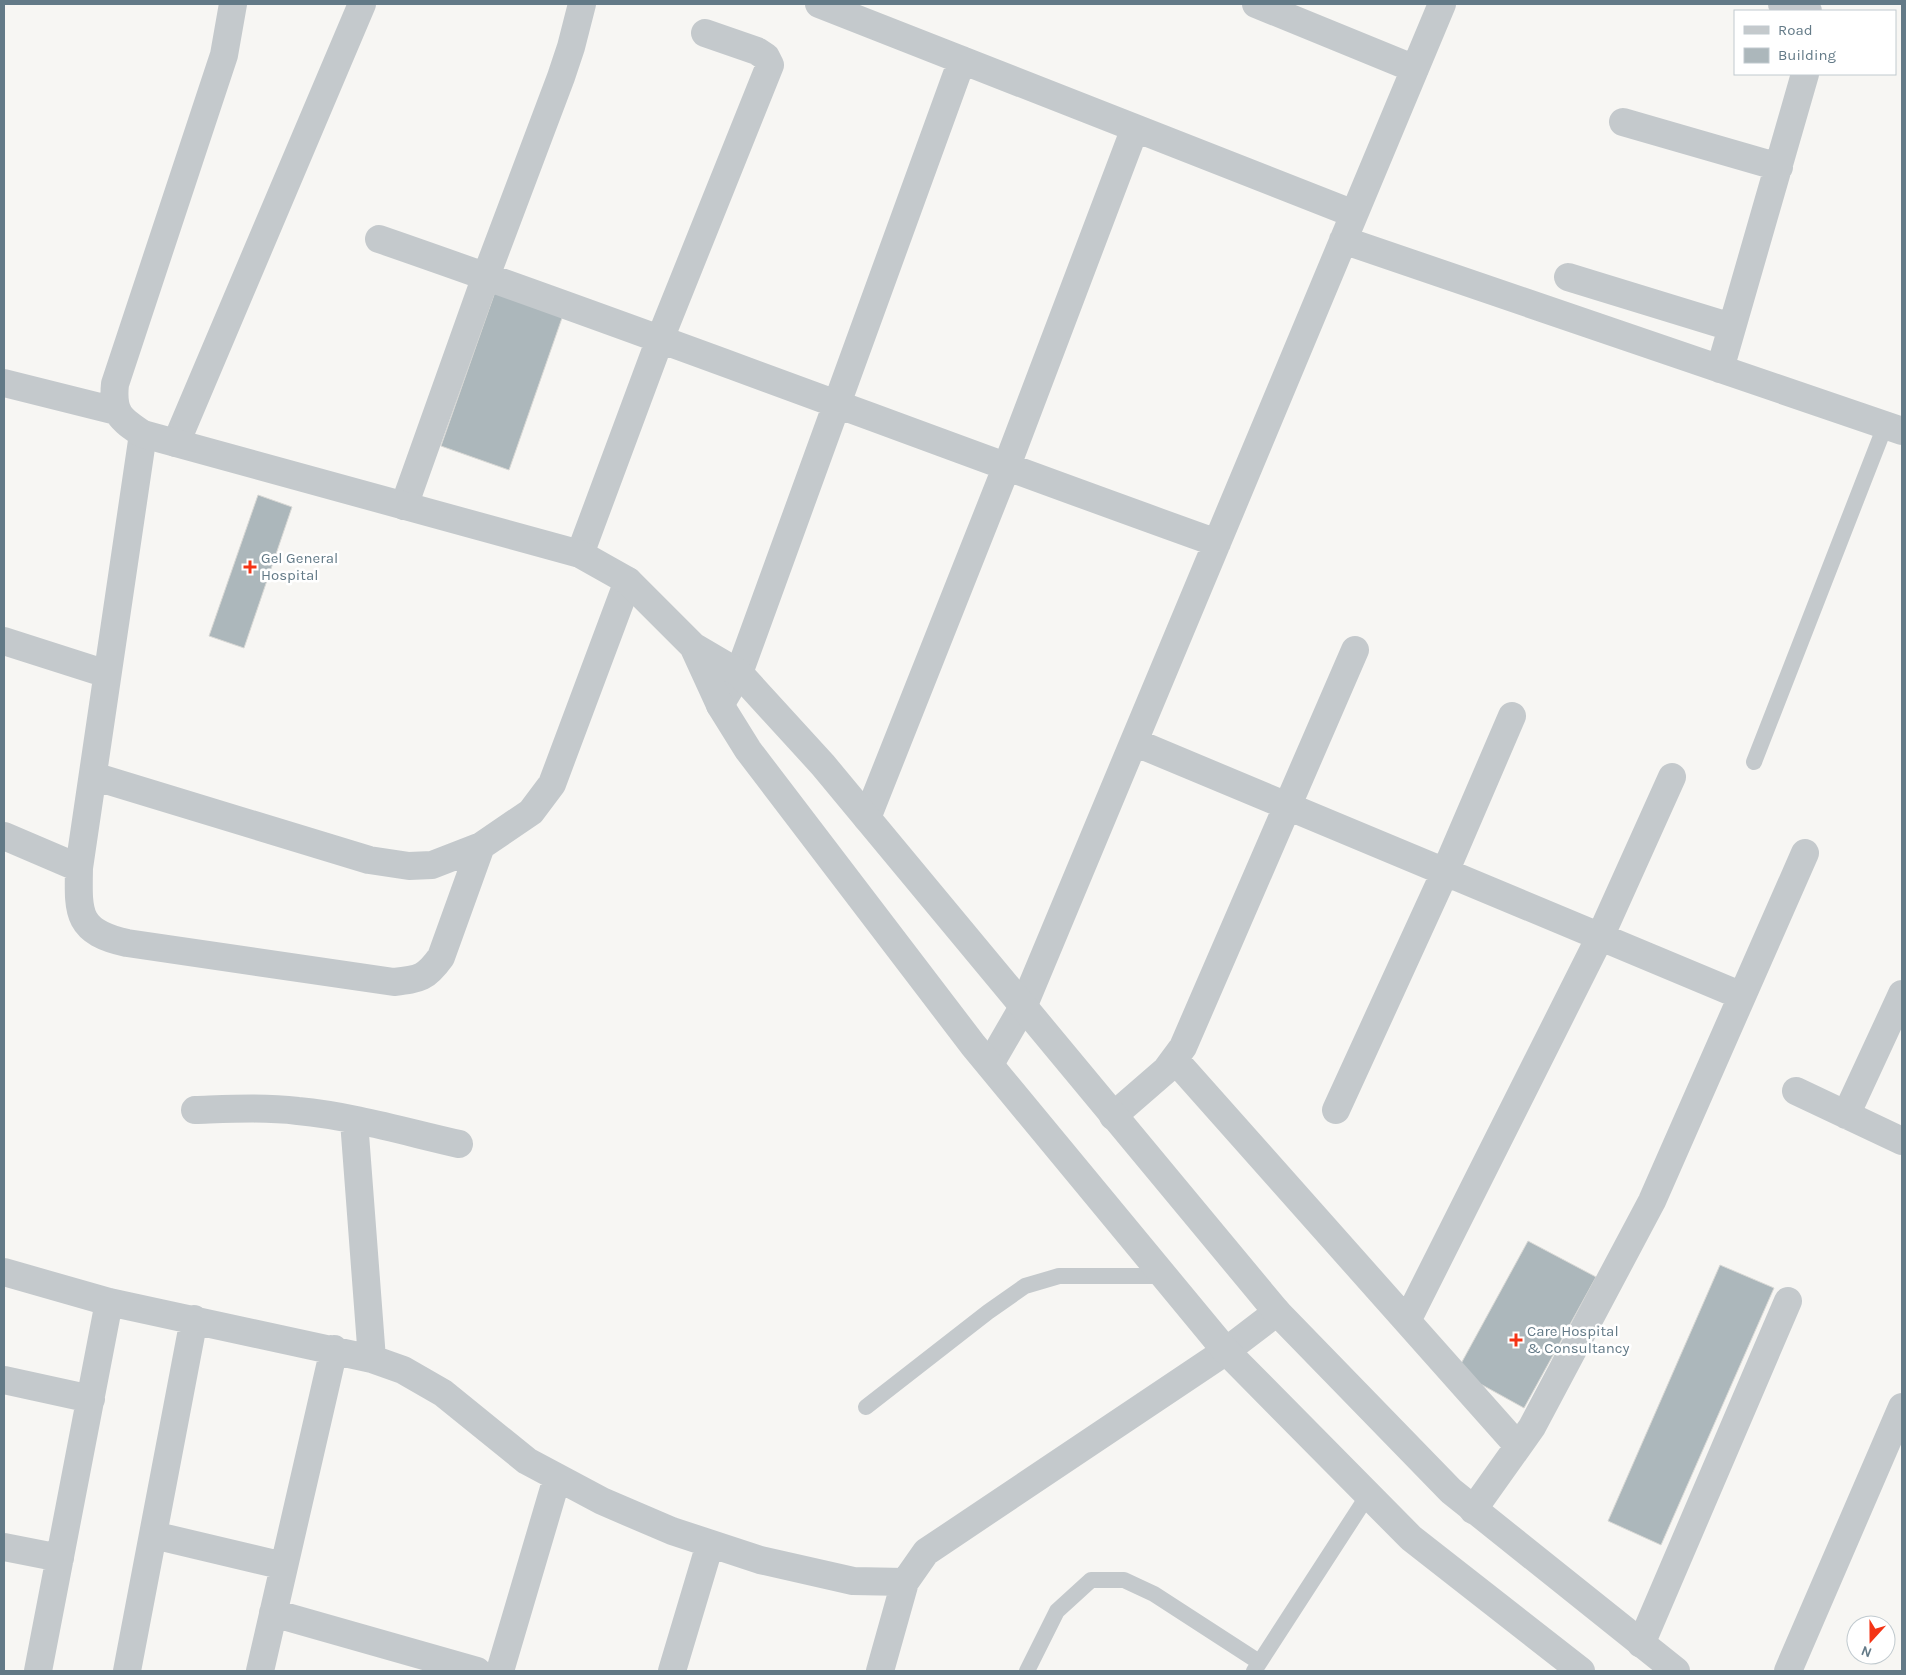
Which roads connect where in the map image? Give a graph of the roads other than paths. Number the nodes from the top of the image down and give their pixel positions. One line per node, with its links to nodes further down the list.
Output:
1 (233, 4): 26 (street)
2 (362, 4): 29 (street)
3 (582, 4): 19 (street)
4 (823, 4): 10 (street)
5 (1256, 4): 11 (street)
6 (1442, 4): 11 (street)
7 (1782, 4): 8 (street)
8 (1804, 10)
9 (705, 33): 22 (street)
10 (962, 60): 14 (street); 25 (street)
11 (1415, 69): 16 (street)
12 (1805, 75): 15 (street)
13 (1623, 122): 15 (street)
14 (1135, 128): 16 (street); 30 (street)
15 (1779, 168): 21 (street)
16 (1354, 214): 18 (street)
17 (379, 238): 19 (street)
18 (1343, 240): 23 (street); 32 (street)
19 (486, 276): 22 (street); 31 (street)
20 (1568, 276): 21 (street)
21 (1731, 327): 23 (street)
22 (660, 339): 25 (street); 33 (street)
23 (1720, 369): 27 (street)
24 (4, 383): 26 (street)
25 (837, 405): 30 (street); 38 (street)
26 (116, 411): 28 (street)
27 (1894, 428): 43 (lane)
28 (143, 434): 29 (street); 39 (street)
29 (176, 443): 31 (street)
30 (1006, 468): 32 (street); 47 (street)
31 (404, 506): 33 (street)
32 (1217, 543): 42 (street)
33 (580, 554): 34 (street)
34 (628, 581): 36 (street); 49 (street)
35 (4, 641): 39 (street)
36 (693, 646): 38 (street); 40 (street)
37 (1355, 650): 46 (street)
38 (738, 673): 40 (street); 47 (street)
39 (107, 674): 44 (street)
40 (720, 705): 58 (street)
41 (1512, 716): 52 (street)
42 (1134, 742): 46 (street); 56 (street)
43 (1754, 762)
44 (93, 776): 49 (street); 51 (street)
45 (1672, 776): 53 (street)
46 (1287, 806): 52 (street); 57 (street)
47 (866, 818): 56 (street)
48 (4, 836): 51 (street)
49 (481, 846): 51 (street)
50 (1805, 853): 55 (street)
51 (79, 868)
52 (1445, 872): 53 (street); 61 (street)
53 (1600, 936): 55 (street); 73 (street)
54 (1902, 994): 62 (street)
55 (1742, 996): 81 (street)
56 (1023, 1007): 58 (street); 63 (street)
57 (1175, 1060): 63 (street); 73 (street)
58 (990, 1064): 68 (street)
59 (1796, 1091): 62 (street)
60 (195, 1110): 64 (street)
61 (1336, 1110)
62 (1846, 1115): 65 (street)
63 (1113, 1116): 71 (street)
64 (354, 1121): 66 (street); 76 (street)
65 (1902, 1141)
66 (459, 1144)
67 (4, 1272): 70 (street)
68 (1164, 1276): 75 (street); 79 (lane)
69 (1788, 1301): 92 (street)
70 (109, 1302): 72 (street); 78 (street)
71 (1277, 1312): 75 (street); 84 (street)
72 (194, 1319): 74 (street); 85 (street)
73 (1407, 1321): 81 (street)
74 (334, 1349): 76 (street); 89 (street)
75 (1226, 1351): 83 (street); 90 (street)
76 (372, 1358): 82 (street)
77 (4, 1380): 78 (street)
78 (91, 1399): 88 (street)
79 (866, 1407)
80 (1902, 1407): 104 (street)
81 (1518, 1446): 84 (street)
82 (557, 1478): 86 (street); 98 (street)
83 (1368, 1495): 93 (lane); 102 (street)
84 (1474, 1510): 92 (street)
85 (153, 1535): 89 (street); 95 (street)
86 (710, 1544): 90 (street); 99 (street)
87 (4, 1546): 88 (street)
88 (60, 1558): 94 (street)
89 (284, 1566): 91 (street)
90 (905, 1582): 100 (street)
91 (274, 1613): 96 (street); 97 (street)
92 (1641, 1644): 103 (street)
93 (1256, 1667): 101 (lane)
94 (38, 1671)
95 (126, 1671)
96 (260, 1671)
97 (476, 1671)
98 (500, 1671)
99 (672, 1671)
100 (880, 1671)
101 (1027, 1671)
102 (1581, 1671)
103 (1676, 1671)
104 (1788, 1671)

